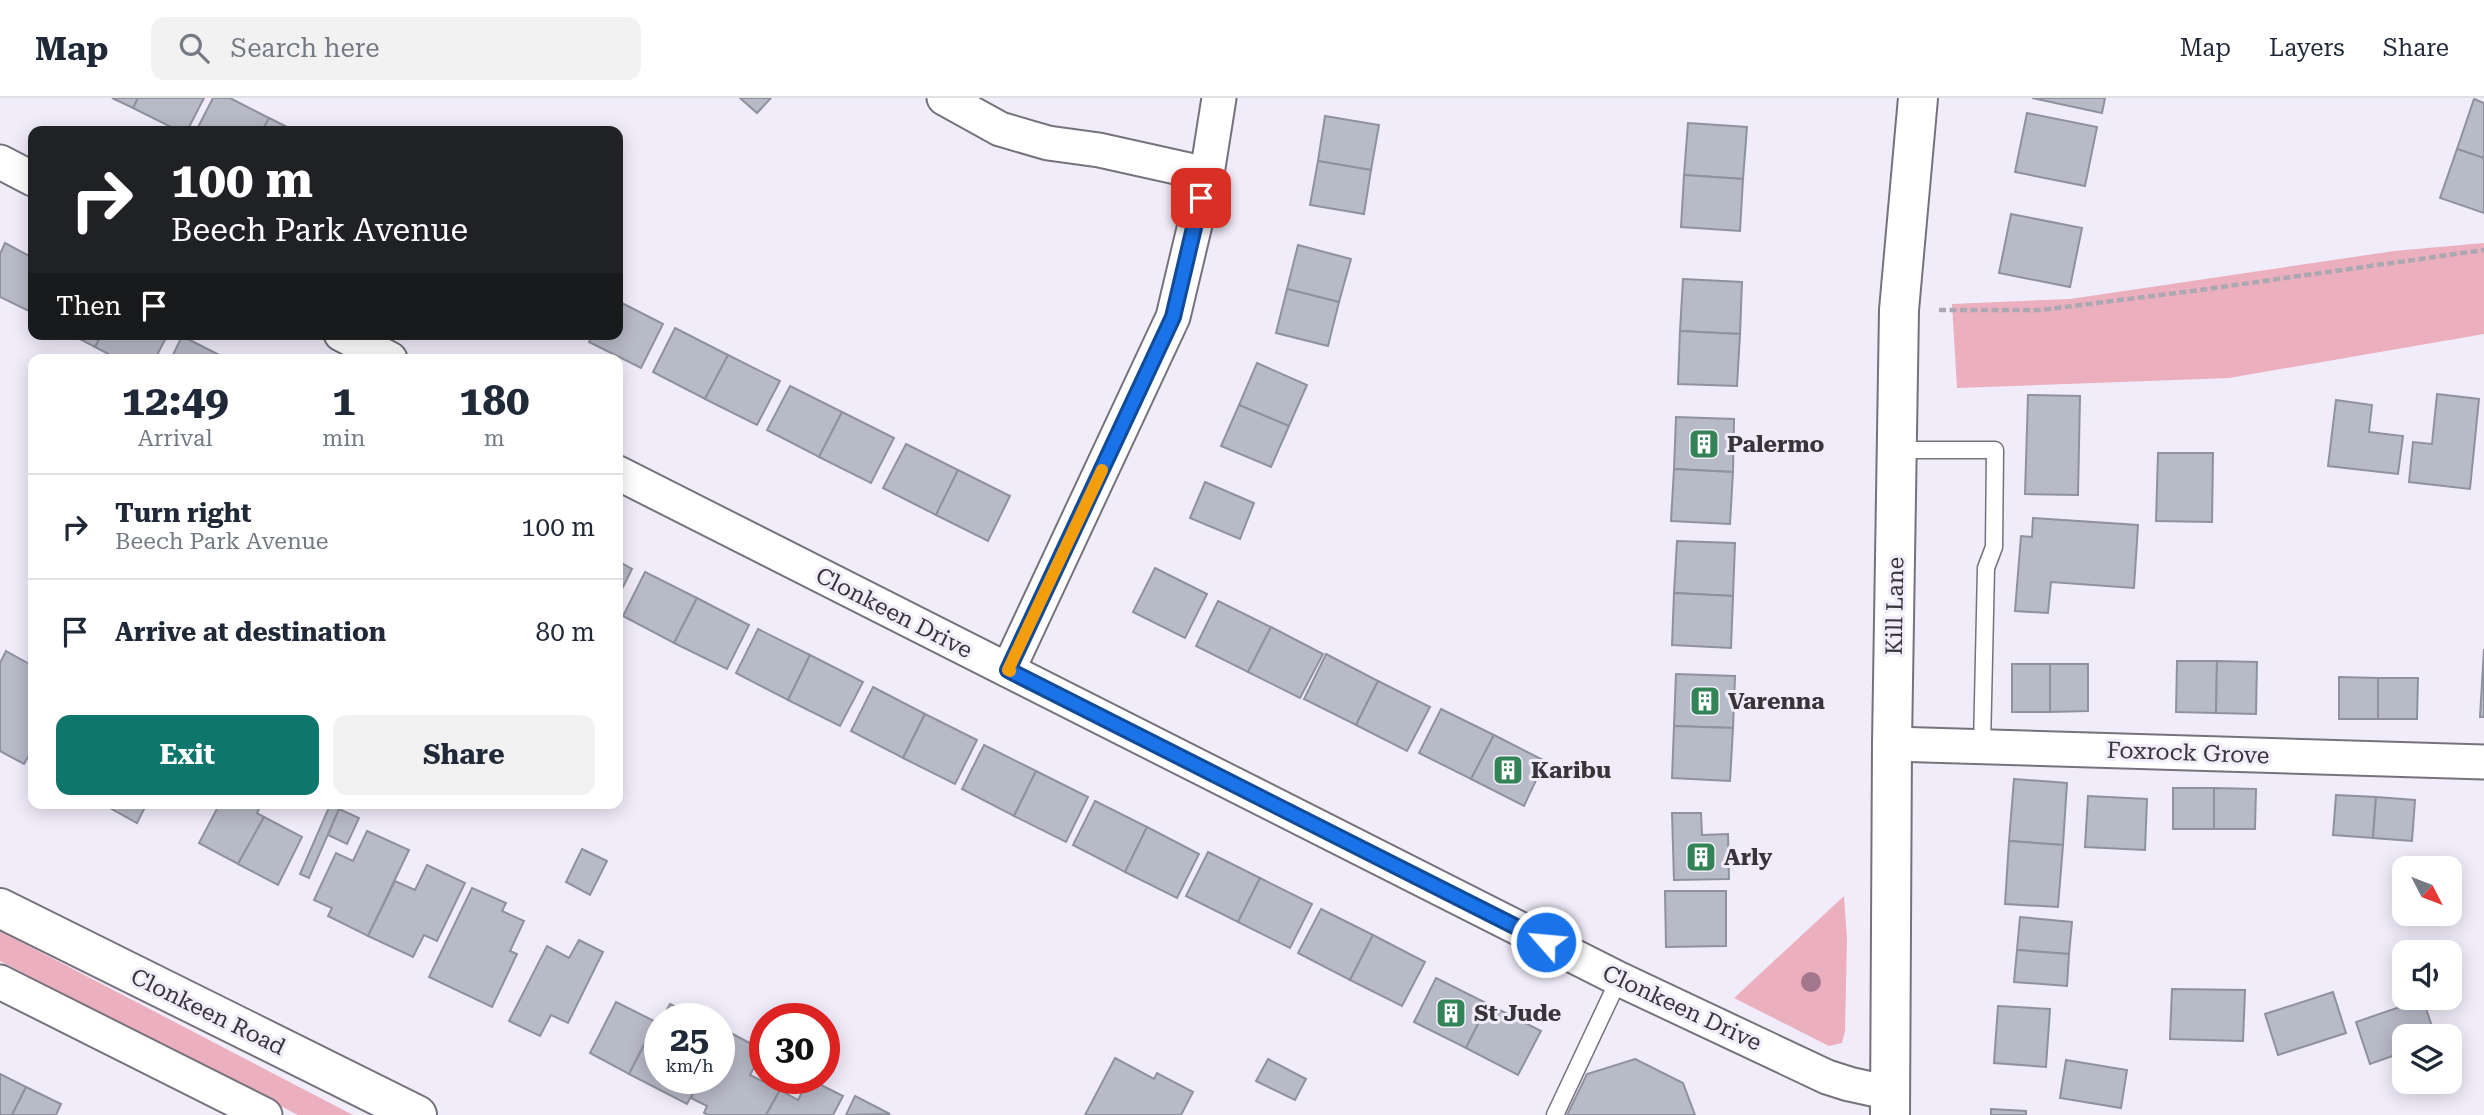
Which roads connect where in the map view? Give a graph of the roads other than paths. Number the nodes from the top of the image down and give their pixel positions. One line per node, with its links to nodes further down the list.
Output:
1 (944, 98): 5 (street)
2 (1219, 98): 5 (street)
3 (1918, 98): 9 (main road, Kill Lane)
4 (0, 162): 6 (street)
5 (1207, 174): 11 (street)
6 (28, 176)
7 (353, 340): 8 (street)
8 (380, 354)
9 (1897, 450): 12 (main road, Kill Lane); 13 (lane)
10 (623, 476): 11 (street, Clonkeen Drive)
11 (1008, 670): 16 (street, Clonkeen Drive)
12 (1892, 744): 13 (street, Foxrock Grove); 18 (main road, Kill Lane)
13 (1982, 747): 14 (street, Foxrock Grove)
14 (2484, 762)
15 (0, 908): 20 (main road, Clonkeen Road)
16 (1619, 979): 18 (street, Clonkeen Drive); 21 (lane)
17 (0, 982): 19 (street)
18 (1890, 1104)
19 (265, 1115)
20 (417, 1115)
21 (1555, 1115)

